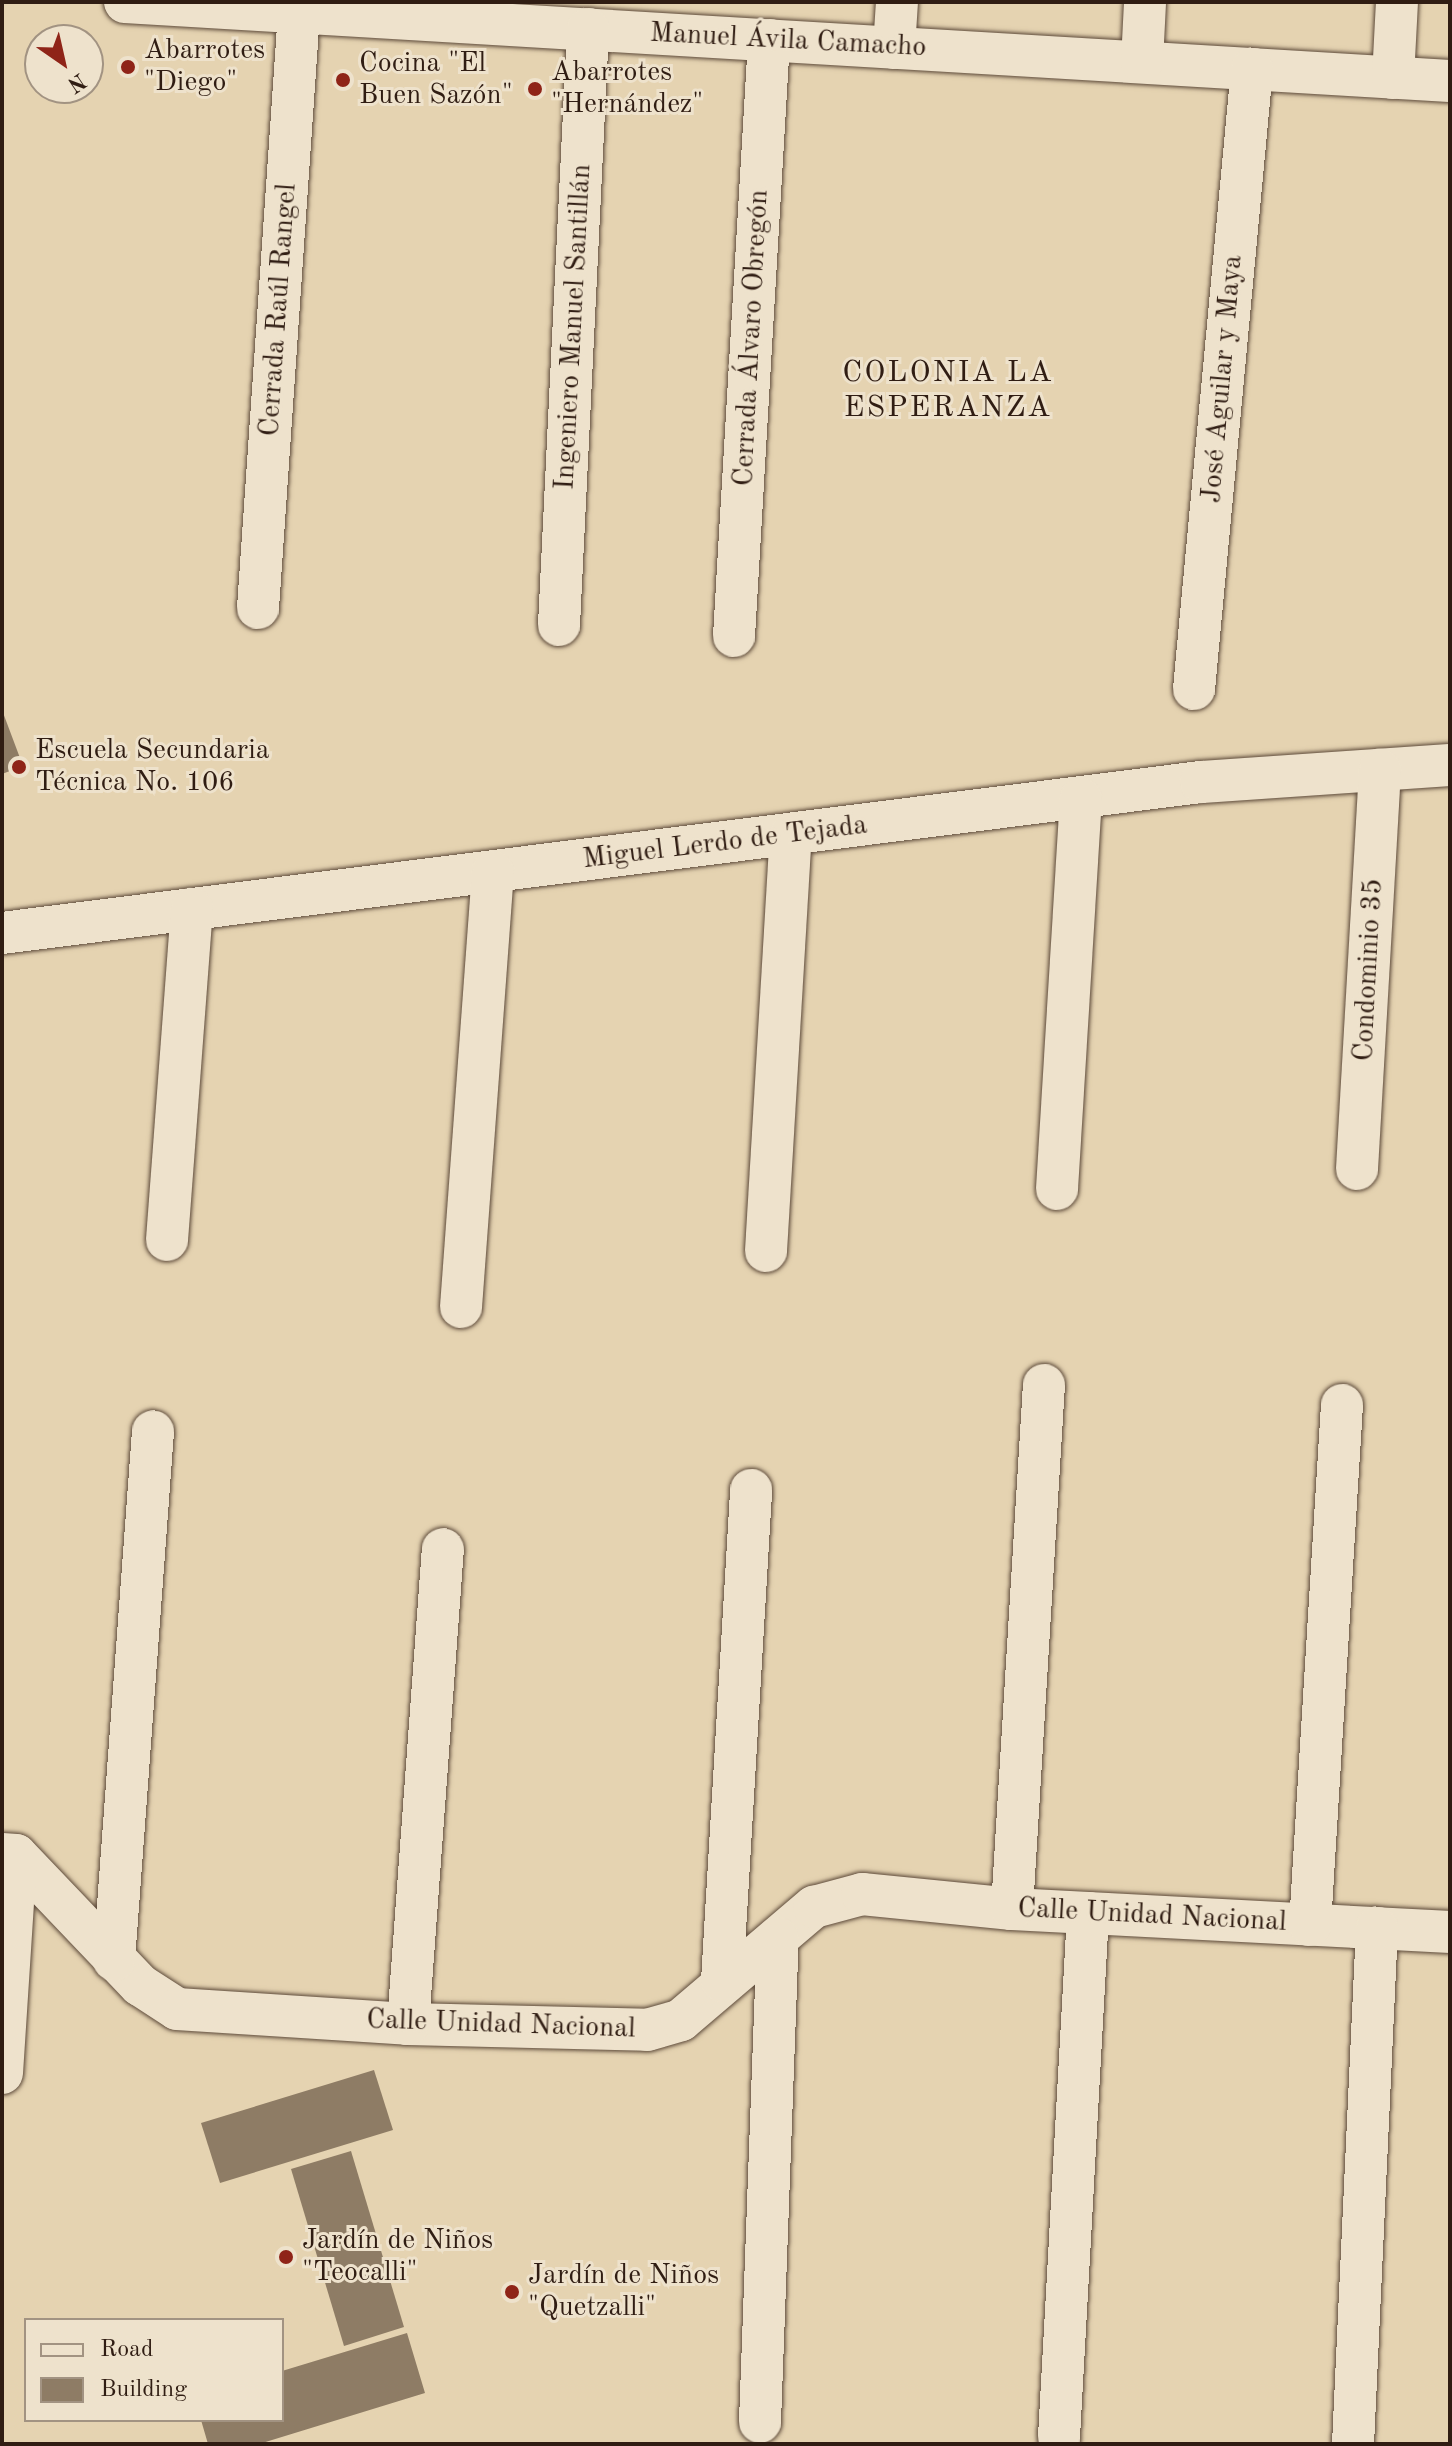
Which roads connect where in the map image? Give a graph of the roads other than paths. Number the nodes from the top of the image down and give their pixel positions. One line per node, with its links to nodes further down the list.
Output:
1 (125, 2): 2 (street, Manuel Ávila Camacho)
2 (137, 2): 7 (street, Manuel Ávila Camacho)
3 (897, 2): 11 (street)
4 (1145, 2): 12 (street)
5 (1397, 2): 14 (street)
6 (399, 10): 7 (street, Manuel Ávila Camacho); 9 (street, Manuel Ávila Camacho)
7 (299, 12): 16 (street, Cerrada Raúl Rangel)
8 (641, 17): 9 (street, Manuel Ávila Camacho); 10 (street, Manuel Ávila Camacho)
9 (588, 29): 17 (street, Ingeniero Manuel Santillán)
10 (769, 40): 11 (street, Manuel Ávila Camacho); 18 (street, Cerrada Álvaro Obregón)
11 (894, 48): 12 (street, Manuel Ávila Camacho)
12 (1142, 62): 13 (street, Manuel Ávila Camacho)
13 (1252, 69): 14 (street, Manuel Ávila Camacho); 19 (street, José Aguilar y Maya)
14 (1393, 78): 15 (street, Manuel Ávila Camacho)
15 (1450, 81)
16 (258, 608)
17 (559, 625)
18 (734, 636)
19 (1194, 689)
20 (1450, 765): 21 (street, Miguel Lerdo de Tejada)
21 (1380, 770): 22 (street, Miguel Lerdo de Tejada); 27 (street, Condominio 35)
22 (1081, 799): 23 (street, Miguel Lerdo de Tejada); 28 (street)
23 (791, 835): 24 (street, Miguel Lerdo de Tejada); 30 (street)
24 (493, 872): 25 (street, Miguel Lerdo de Tejada); 31 (street)
25 (192, 909): 26 (street, Miguel Lerdo de Tejada); 29 (street)
26 (2, 933)
27 (1357, 1169)
28 (1057, 1189)
29 (167, 1240)
30 (766, 1251)
31 (461, 1307)
32 (1044, 1385): 38 (street)
33 (1342, 1405): 40 (street)
34 (153, 1431): 44 (street)
35 (751, 1490): 45 (street)
36 (443, 1549): 46 (street)
37 (9, 1854): 44 (street, Calle Unidad Nacional); 47 (street)
38 (1012, 1909): 39 (street, Calle Unidad Nacional); 43 (street, Calle Unidad Nacional)
39 (1088, 1913): 40 (street, Calle Unidad Nacional); 49 (street)
40 (1310, 1925): 41 (street, Calle Unidad Nacional)
41 (1377, 1928): 42 (street, Calle Unidad Nacional); 50 (street)
42 (1450, 1932)
43 (778, 1938): 45 (street, Calle Unidad Nacional); 48 (street)
44 (114, 1960): 46 (street, Calle Unidad Nacional)
45 (722, 1981): 46 (street, Calle Unidad Nacional)
46 (408, 2024)
47 (2, 2073)
48 (760, 2422)
49 (1059, 2437)
50 (1353, 2444)

